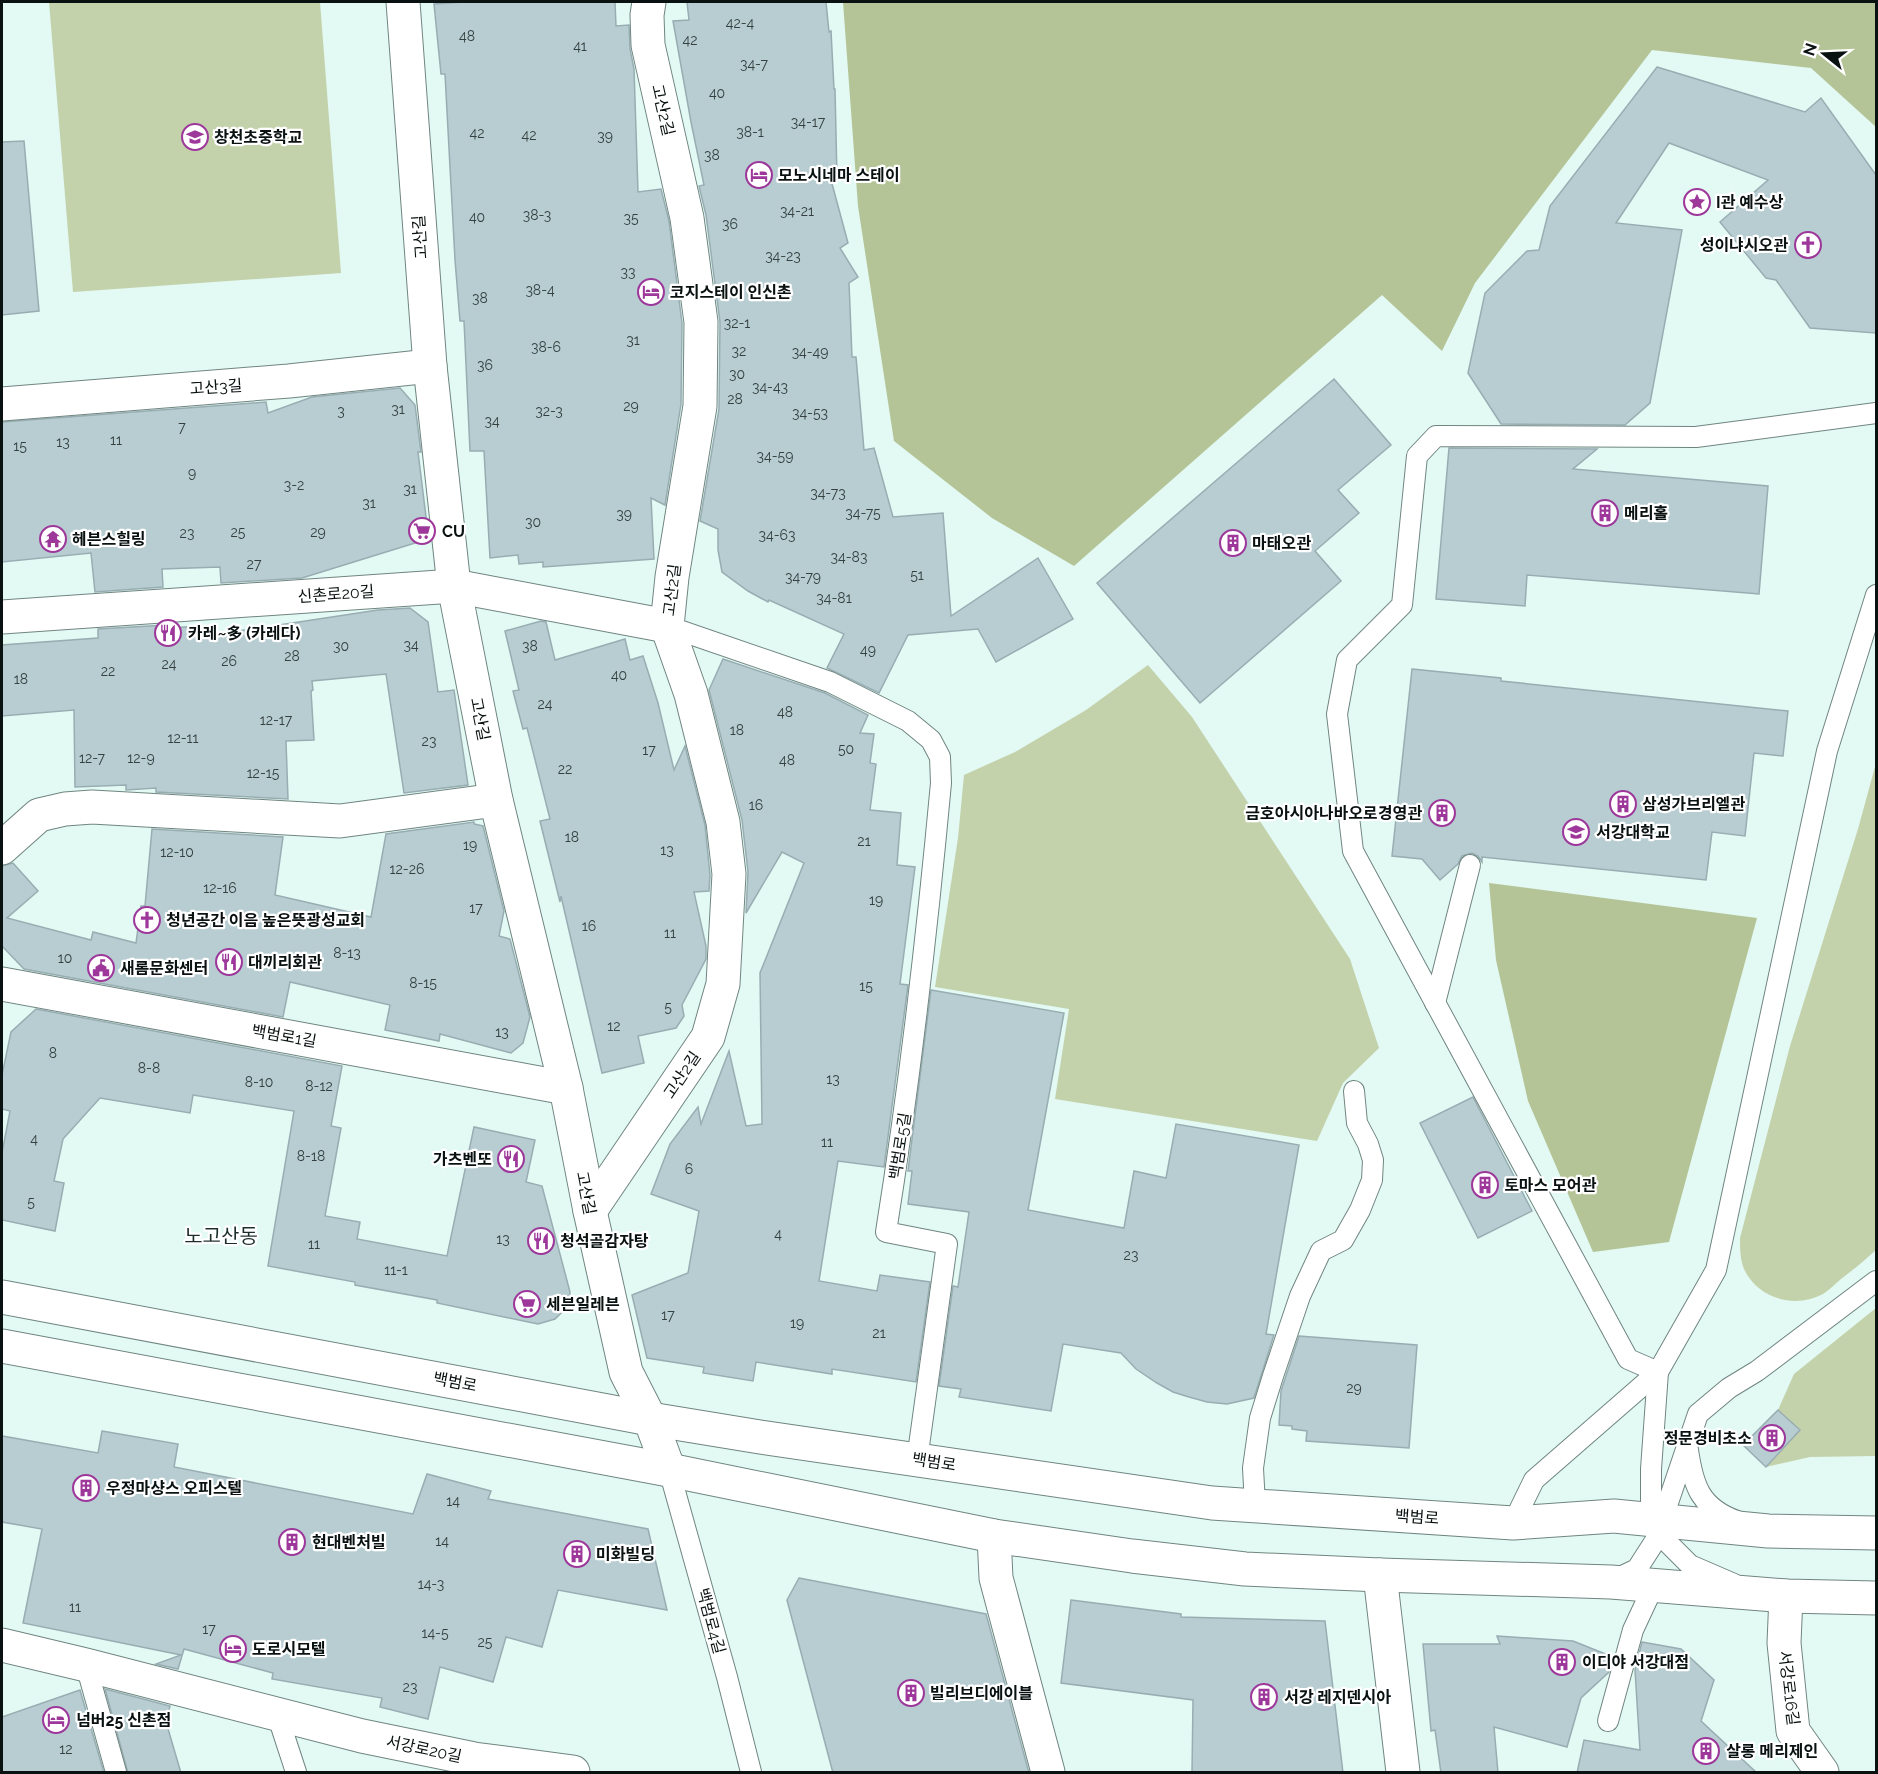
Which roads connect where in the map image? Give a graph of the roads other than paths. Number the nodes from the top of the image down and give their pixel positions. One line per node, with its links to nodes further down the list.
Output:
1 (403, 2): 3 (street, 고산길)
2 (649, 2): 9 (street, 고산2길)
3 (430, 366): 4 (street, 고산3길); 6 (street, 고산길)
4 (2, 404)
5 (1876, 413): 14 (lane)
6 (454, 586): 8 (street, 신촌로20길); 9 (street, 신촌로20길); 10 (street, 고산길)
7 (1876, 595): 21 (lane)
8 (2, 617)
9 (667, 626): 17 (street, 고산2길); 24 (lane, 백범로5길)
10 (496, 800): 11 (street); 15 (street, 고산길)
11 (2, 848)
12 (1470, 865): 14 (lane)
13 (2, 984): 15 (street, 백범로1길)
14 (1435, 1003): 21 (lane)
15 (566, 1088): 17 (street, 고산길)
16 (1354, 1091): 26 (lane)
17 (590, 1211): 22 (street, 고산길)
18 (1876, 1281): 23 (lane)
19 (2, 1298): 22 (street, 백범로)
20 (2, 1346): 25 (street)
21 (1658, 1372): 27 (lane); 28 (lane)
22 (650, 1419): 24 (street, 백범로); 25 (street, 고산길)
23 (1687, 1446): 27 (lane); 29 (lane)
24 (917, 1460): 26 (street, 백범로)
25 (669, 1470): 31 (street); 45 (lane, 백범로4길)
26 (1255, 1505): 28 (street, 백범로)
27 (1662, 1521): 28 (street, 백범로); 29 (street, 백범로); 33 (lane); 35 (lane)
28 (1513, 1523)
29 (1768, 1531): 30 (street, 백범로)
30 (1876, 1533)
31 (994, 1536): 32 (street); 46 (street)
32 (1380, 1575): 33 (street); 47 (street)
33 (1611, 1582): 34 (street)
34 (1654, 1585): 35 (street); 41 (lane)
35 (1754, 1593): 36 (street)
36 (1786, 1596): 37 (street); 48 (street, 서강로16길)
37 (1876, 1598)
38 (2, 1645): 39 (street, 서강로20길)
39 (86, 1665): 40 (street, 서강로20길); 42 (lane)
40 (277, 1714): 43 (lane); 44 (street, 서강로20길)
41 (1608, 1721)
42 (116, 1773)
43 (296, 1773)
44 (573, 1773)
45 (751, 1773)
46 (1048, 1773)
47 (1403, 1773)
48 (1822, 1773)

